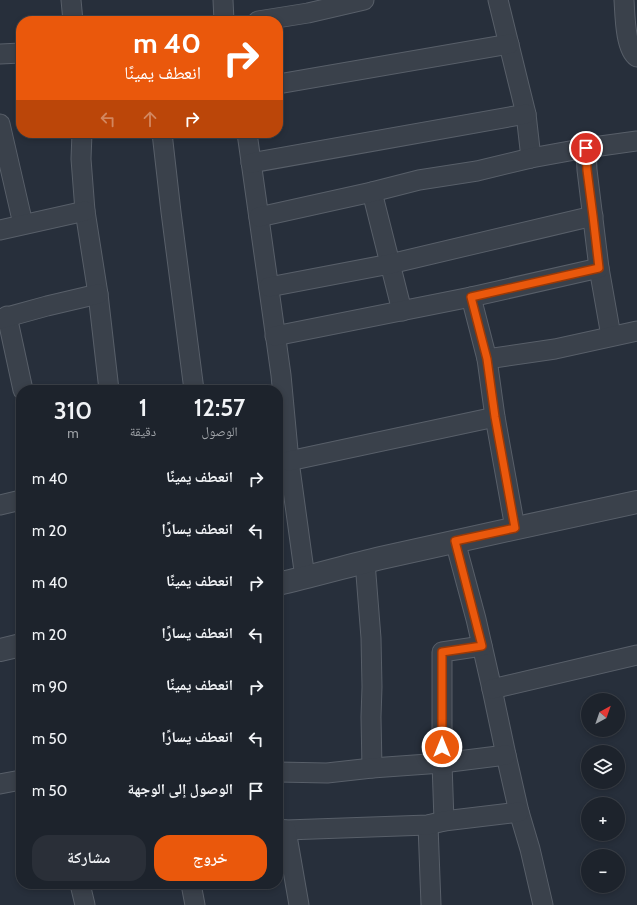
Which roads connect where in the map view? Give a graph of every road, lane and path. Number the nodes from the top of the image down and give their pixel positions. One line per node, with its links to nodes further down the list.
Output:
1 (71, 0): 6 (street)
2 (223, 0): 7 (street)
3 (362, 0): 8 (street)
4 (498, 0): 9 (street)
5 (624, 0): 12 (street)
6 (73, 16)
7 (224, 16)
8 (283, 16)
9 (509, 44): 13 (street); 14 (street)
10 (16, 53): 11 (street)
11 (0, 54)
12 (637, 57)
13 (283, 83)
14 (526, 114): 21 (street); 22 (street)
15 (1, 135): 27 (street)
16 (82, 138): 24 (street)
17 (163, 138): 42 (street)
18 (248, 138): 22 (street)
19 (637, 142): 20 (street)
20 (586, 148): 21 (street); 25 (street)
21 (530, 158): 23 (street)
22 (251, 163): 26 (street)
23 (372, 192): 26 (street); 29 (street)
24 (85, 211): 27 (street); 32 (street)
25 (593, 216): 29 (street); 30 (street)
26 (258, 217): 31 (street)
27 (24, 224): 28 (street)
28 (0, 230)
29 (390, 264): 31 (street); 34 (street)
30 (599, 268): 33 (street); 38 (street)
31 (269, 287): 37 (street)
32 (98, 294): 35 (street); 41 (street)
33 (471, 297): 34 (street); 39 (street)
34 (402, 311): 37 (street)
35 (4, 318): 40 (street)
36 (637, 331): 38 (street)
37 (276, 336): 43 (street)
38 (611, 336): 39 (street)
39 (487, 359): 44 (street)
40 (21, 385)
41 (108, 385)
42 (193, 385)
43 (281, 385)
44 (495, 417): 46 (street); 50 (street)
45 (283, 433): 46 (street)
46 (289, 461): 53 (street)
47 (16, 501): 49 (street)
48 (637, 502): 50 (street)
49 (0, 505)
50 (515, 528): 51 (street)
51 (455, 541): 52 (street); 56 (street)
52 (365, 562): 53 (street); 62 (street)
53 (305, 578): 54 (street)
54 (283, 583)
55 (16, 646): 57 (street)
56 (482, 646): 59 (street); 61 (street)
57 (0, 650)
58 (636, 660): 59 (street)
59 (492, 689): 60 (street)
60 (506, 755): 61 (street); 66 (street)
61 (442, 763): 62 (street); 67 (street)
62 (372, 768): 63 (street)
63 (283, 772)
64 (16, 781): 65 (street)
65 (0, 784)
66 (519, 812): 67 (street); 76 (street)
67 (436, 823): 68 (street); 75 (street)
68 (283, 830)
69 (283, 834): 74 (street)
70 (81, 889): 72 (street)
71 (192, 889): 73 (street)
72 (85, 905)
73 (195, 905)
74 (299, 905)
75 (431, 905)
76 (543, 905)

